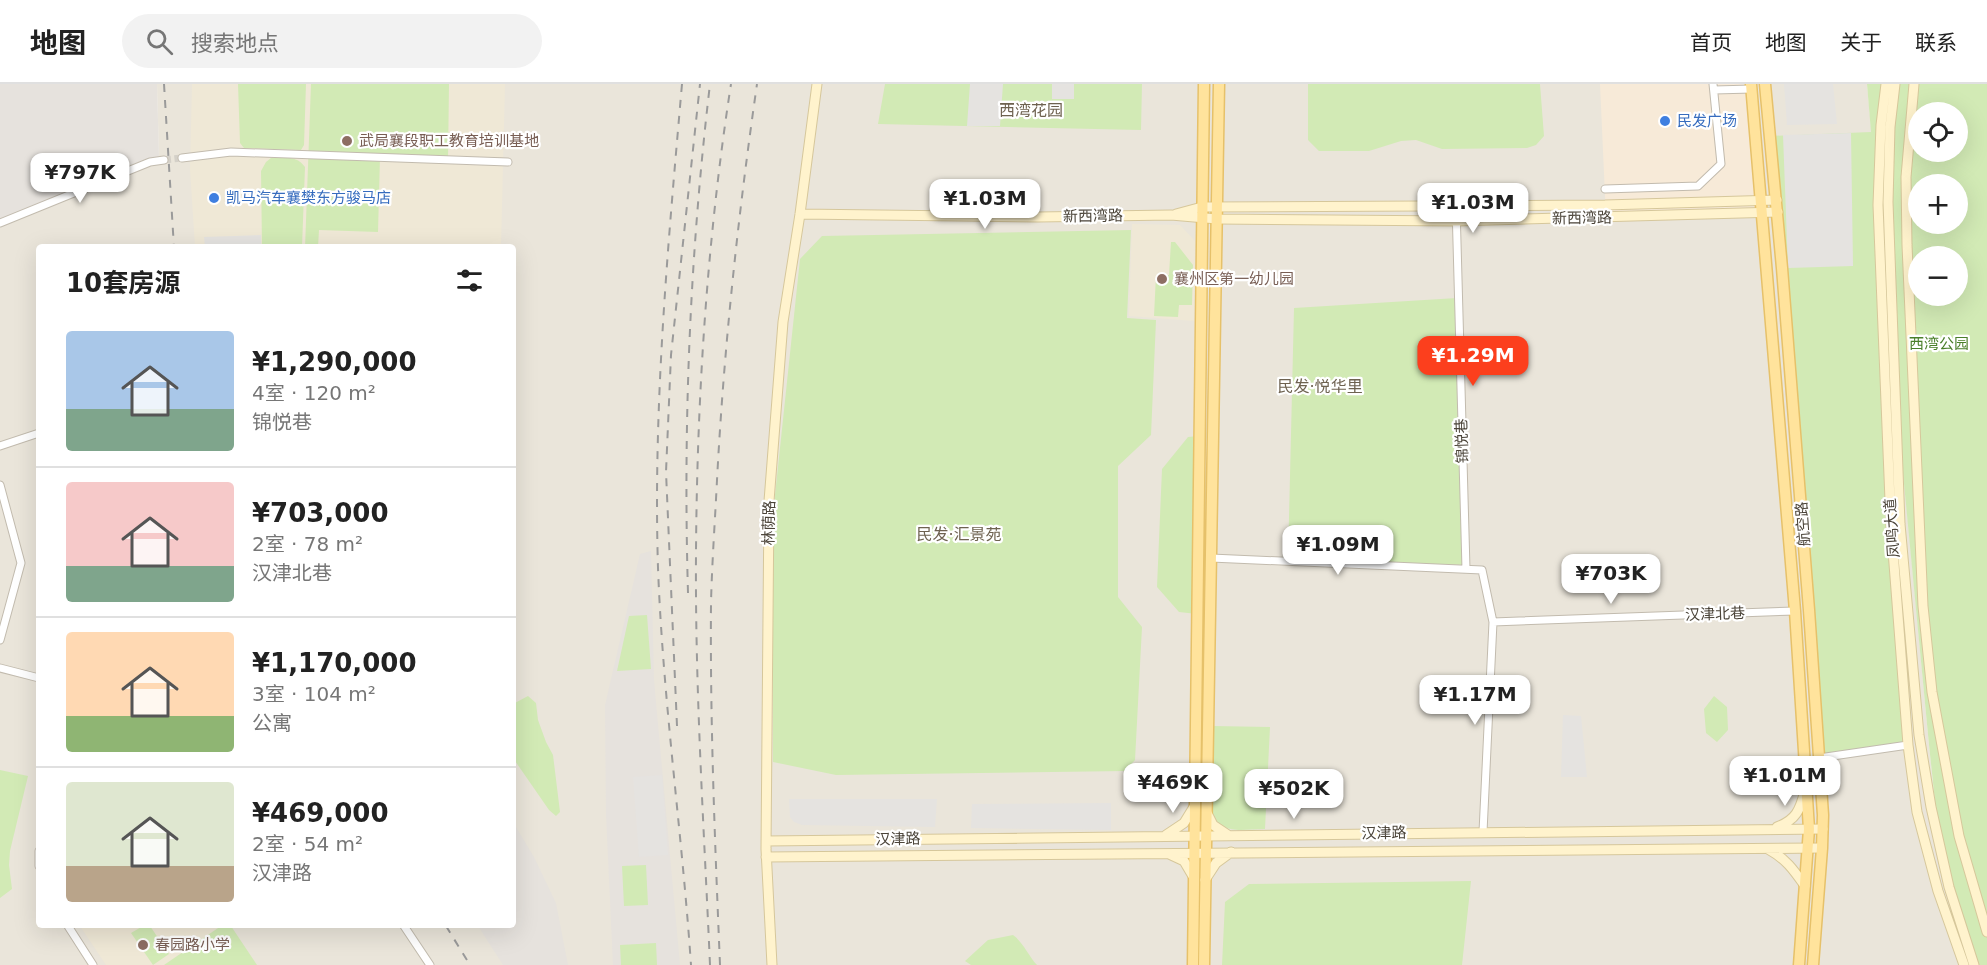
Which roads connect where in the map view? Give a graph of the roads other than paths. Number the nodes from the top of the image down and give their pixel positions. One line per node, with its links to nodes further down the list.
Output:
1 (817, 84): 21 (street, 林荫路)
2 (1204, 84): 17 (main road)
3 (1220, 84): 18 (main road)
4 (1765, 84): 15 (main road, 航空路)
5 (1886, 84): 37 (street, 凤鸣大道)
6 (1895, 84): 72 (street, 凤鸣大道)
7 (1914, 84): 63 (street)
8 (1714, 87): 9 (street); 13 (street)
9 (1751, 87): 14 (main road, 航空路)
10 (182, 158): 12 (street)
11 (164, 160): 26 (street)
12 (508, 162)
13 (1605, 189)
14 (1760, 200): 15 (street, 新西湾路); 16 (street, 新西湾路); 19 (main road, 航空路)
15 (1777, 200): 20 (main road, 航空路)
16 (1456, 206): 18 (street, 新西湾路); 25 (street, 锦悦巷)
17 (1202, 207): 18 (street, 新西湾路); 22 (street, 新西湾路); 23 (main road)
18 (1217, 207): 24 (main road)
19 (1761, 212): 20 (street, 新西湾路); 25 (street, 新西湾路); 32 (main road, 航空路)
20 (1778, 212): 38 (main road, 航空路)
21 (800, 214): 22 (street, 新西湾路); 50 (street, 林荫路)
22 (1170, 215): 23 (street, 新西湾路)
23 (1202, 219): 24 (street, 新西湾路); 40 (main road)
24 (1217, 219): 25 (street, 新西湾路); 30 (main road)
25 (1456, 221): 31 (street, 锦悦巷)
26 (0, 223)
27 (36, 434): 28 (street)
28 (0, 446)
29 (0, 485): 34 (street)
30 (1211, 558): 31 (street); 41 (main road)
31 (1466, 569): 33 (street)
32 (1795, 611): 33 (street, 汉津北巷); 39 (main road, 航空路)
33 (1493, 622): 45 (street)
34 (0, 640)
35 (0, 668): 36 (street)
36 (36, 677)
37 (1908, 745): 38 (street); 71 (street, 凤鸣大道)
38 (1819, 758): 43 (main road, 航空路)
39 (1806, 789): 42 (main road, 航空路); 44 (street)
40 (1195, 805): 46 (street); 47 (main road)
41 (1206, 812): 48 (main road); 49 (street)
42 (1809, 829): 43 (street, 汉津路); 44 (street, 汉津路); 52 (main road, 航空路)
43 (1823, 829): 53 (main road, 航空路)
44 (1769, 830): 45 (street, 汉津路)
45 (1483, 832): 49 (street, 汉津路)
46 (1164, 835): 47 (street, 汉津路); 50 (street, 汉津路)
47 (1194, 835): 48 (street, 汉津路); 54 (main road)
48 (1206, 835): 49 (street, 汉津路); 54 (main road)
49 (1228, 835)
50 (766, 841): 57 (street, 林荫路)
51 (1766, 848): 52 (street, 汉津路); 55 (street, 汉津路); 60 (street)
52 (1808, 848): 53 (street, 汉津路); 60 (main road, 航空路)
53 (1822, 848): 70 (main road, 航空路)
54 (1200, 852): 55 (street, 汉津路); 56 (street, 汉津路); 58 (main road); 59 (main road)
55 (1231, 852): 59 (street)
56 (1167, 853): 57 (street, 汉津路); 58 (street)
57 (766, 857): 66 (street, 林荫路)
58 (1194, 878): 67 (main road)
59 (1205, 880): 68 (main road)
60 (1805, 886): 69 (main road, 航空路)
61 (69, 928): 64 (street)
62 (405, 928): 65 (street)
63 (1987, 932)
64 (93, 965)
65 (430, 965)
66 (772, 965)
67 (1193, 965)
68 (1204, 965)
69 (1799, 965)
70 (1813, 965)
71 (1964, 965)
72 (1974, 965)

